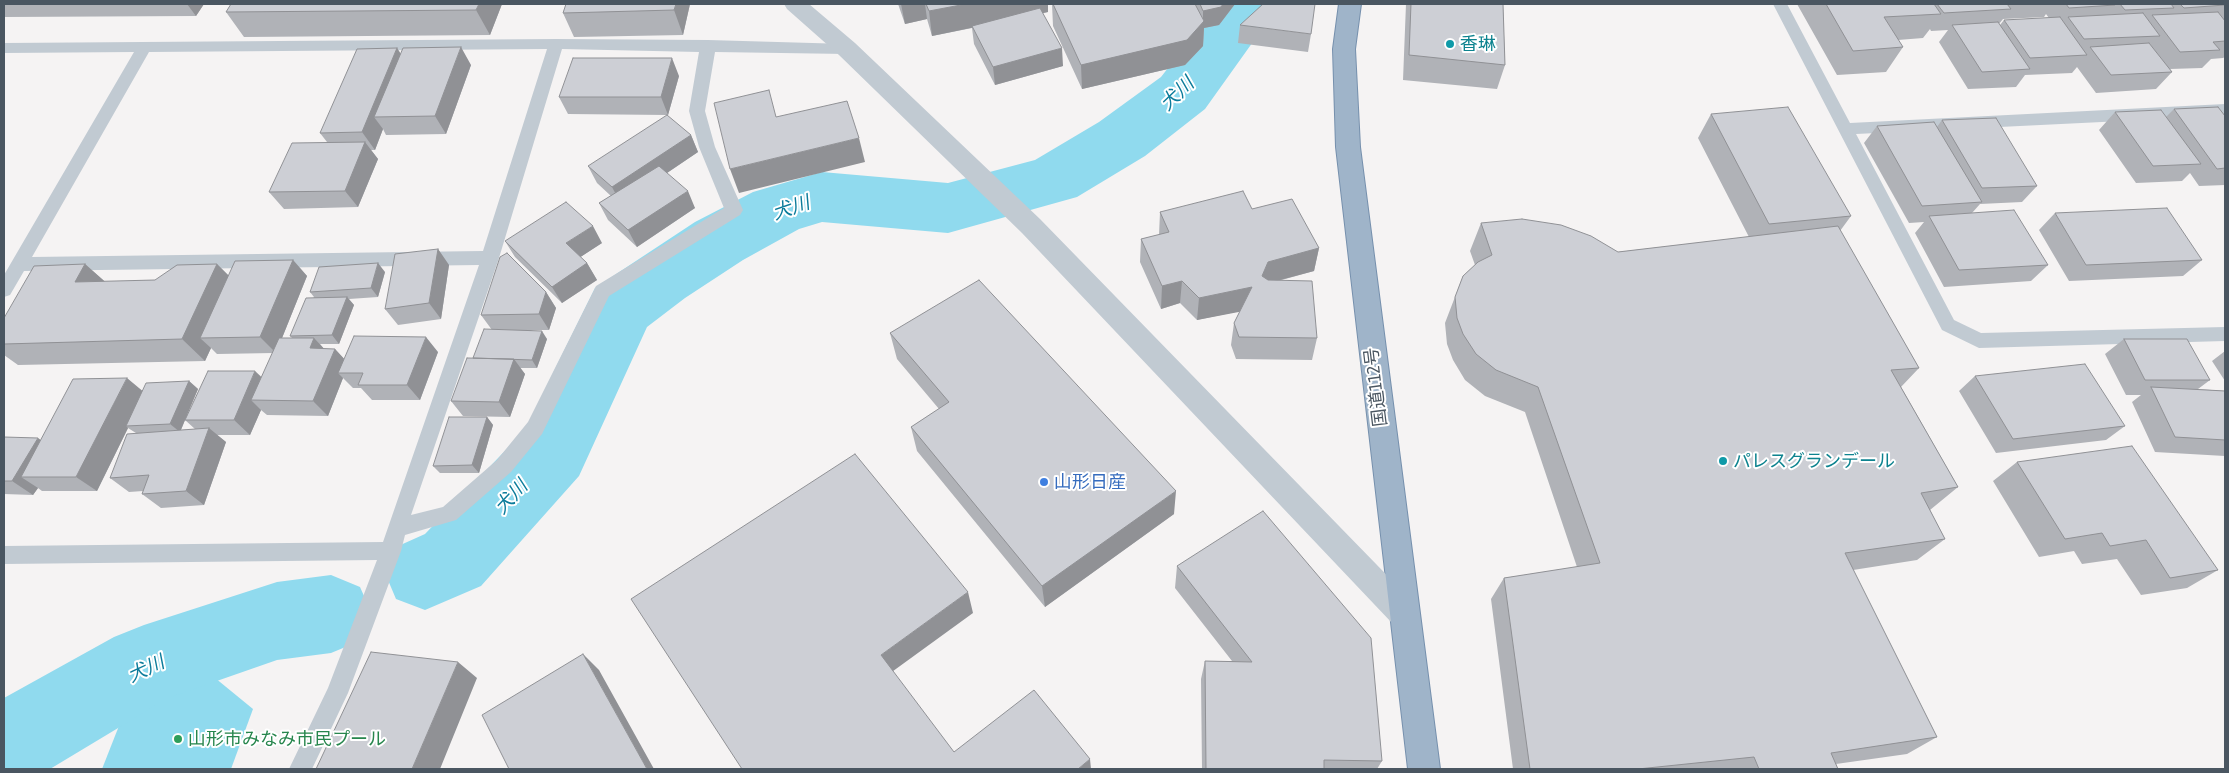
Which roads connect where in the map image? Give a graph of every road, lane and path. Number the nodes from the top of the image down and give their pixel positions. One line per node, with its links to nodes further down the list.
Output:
1 (796, 4): 8 (street)
2 (1350, 4): 18 (highway, 国道112号)
3 (1780, 4): 10 (lane)
4 (556, 44): 5 (lane); 6 (lane); 11 (lane)
5 (708, 45): 8 (lane); 15 (lane)
6 (145, 46): 7 (lane); 12 (lane)
7 (4, 48)
8 (846, 49): 18 (street)
9 (2225, 110): 10 (lane)
10 (1844, 129): 14 (lane)
11 (490, 258): 12 (lane); 15 (lane)
12 (20, 264): 13 (lane)
13 (4, 290)
14 (2225, 334)
15 (397, 528): 16 (lane)
16 (391, 551): 17 (lane); 19 (lane)
17 (4, 555)
18 (1404, 613): 20 (highway, 国道112号)
19 (300, 769)
20 (1424, 769)

